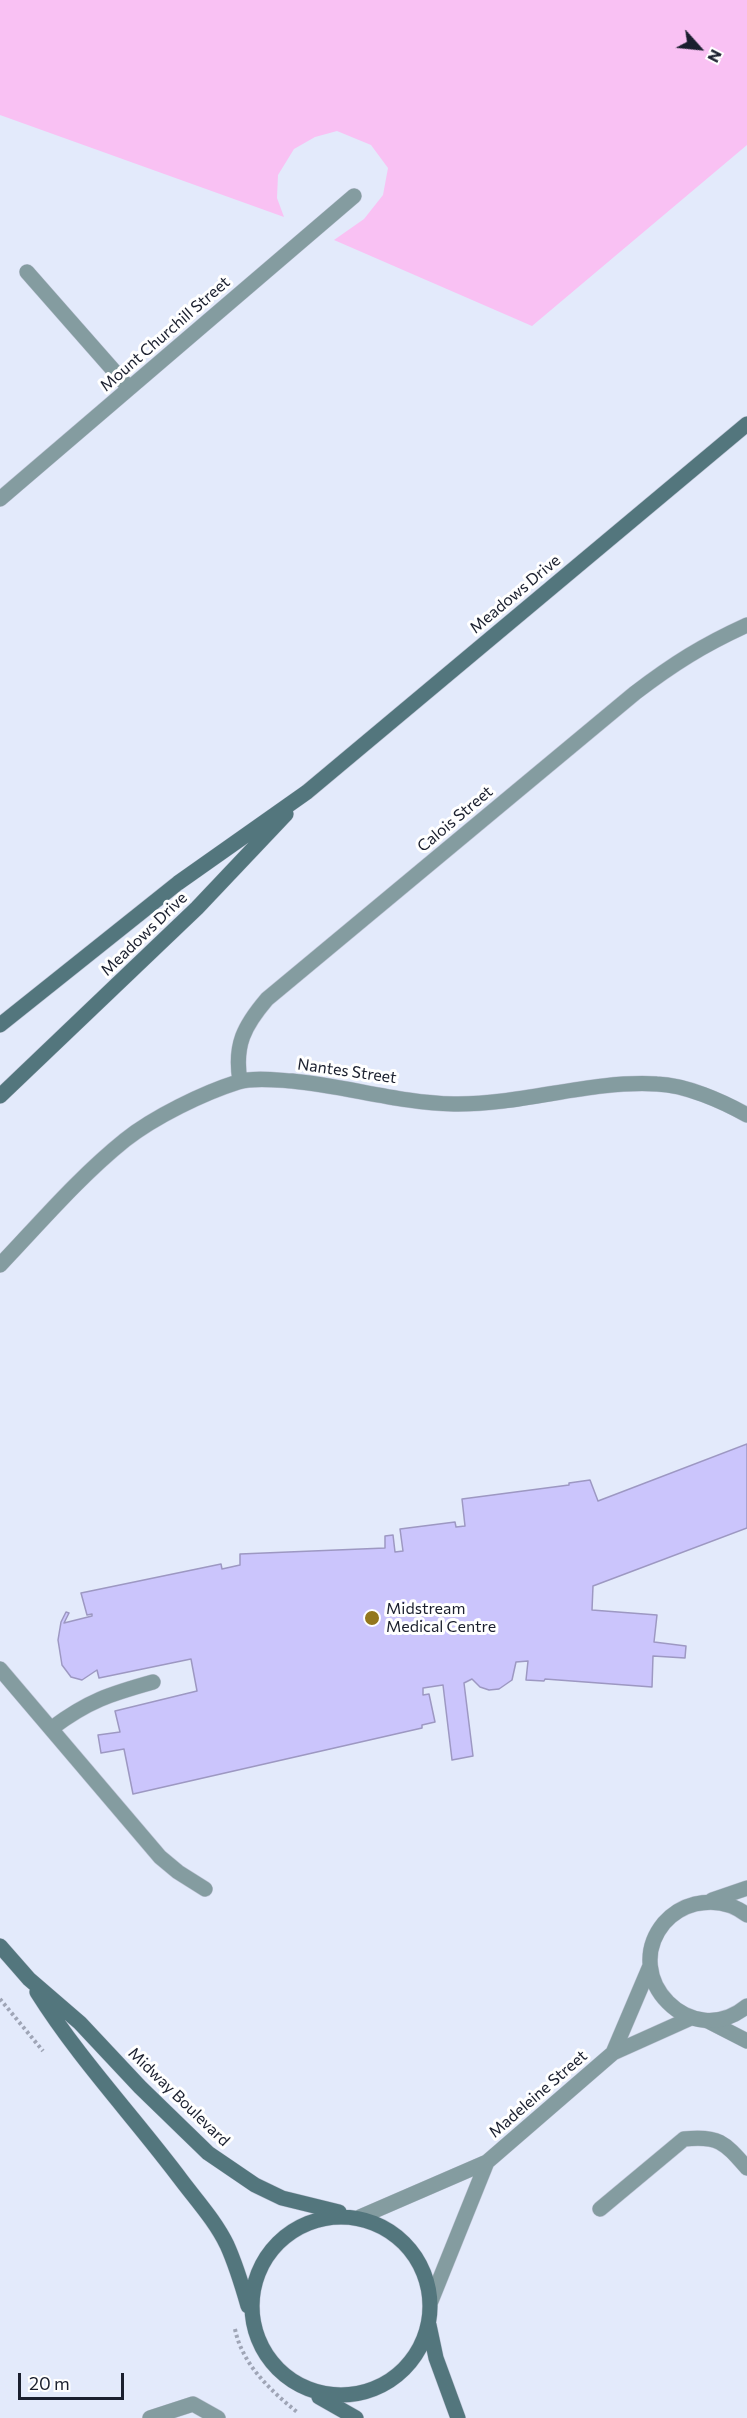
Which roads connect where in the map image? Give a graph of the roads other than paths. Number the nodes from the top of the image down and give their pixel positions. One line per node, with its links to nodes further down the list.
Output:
1 (354, 196): 3 (street, Mount Churchill Street)
2 (27, 272): 3 (street)
3 (129, 388): 5 (street, Mount Churchill Street)
4 (747, 424): 7 (street, Meadows Drive)
5 (0, 499)
6 (747, 625): 9 (street, Calois Street)
7 (307, 792): 8 (street, Meadows Drive); 10 (street, Meadows Drive)
8 (0, 1025)
9 (240, 1081): 11 (street, Nantes Street); 12 (street, Nantes Street)
10 (0, 1096)
11 (747, 1113)
12 (0, 1265)
13 (0, 1669): 15 (street)
14 (153, 1682): 15 (street)
15 (52, 1728): 17 (street)
16 (747, 1888): 18 (street, Madeleine Street)
17 (205, 1889)
18 (707, 1901): 19 (street); 21 (street, Madeleine Street)
19 (747, 1916)
20 (0, 1946): 22 (street, Midway Boulevard)
21 (650, 1966): 24 (street); 27 (street, Madeleine Street)
22 (29, 1979): 31 (street, Midway Boulevard); 33 (street, Midway Boulevard)
23 (747, 2006): 25 (street)
24 (692, 2018): 25 (street); 27 (street, Madeleine Street)
25 (708, 2021): 26 (street)
26 (747, 2041)
27 (613, 2053): 28 (street, Madeleine Street)
28 (487, 2162): 31 (street, Madeleine Street); 32 (street, Madeleine Street)
29 (747, 2168): 30 (street)
30 (600, 2209)
31 (360, 2217): 32 (street, Midway Boulevard); 33 (street, Midway Boulevard)
32 (430, 2301): 34 (street, Midway Boulevard)
33 (251, 2316): 35 (street, Midway Boulevard)
34 (429, 2325): 35 (street, Midway Boulevard); 39 (street, Midway Boulevard)
35 (309, 2391): 38 (street, Midway Boulevard)
36 (150, 2418): 37 (street)
37 (218, 2418)
38 (356, 2418)
39 (458, 2418)

